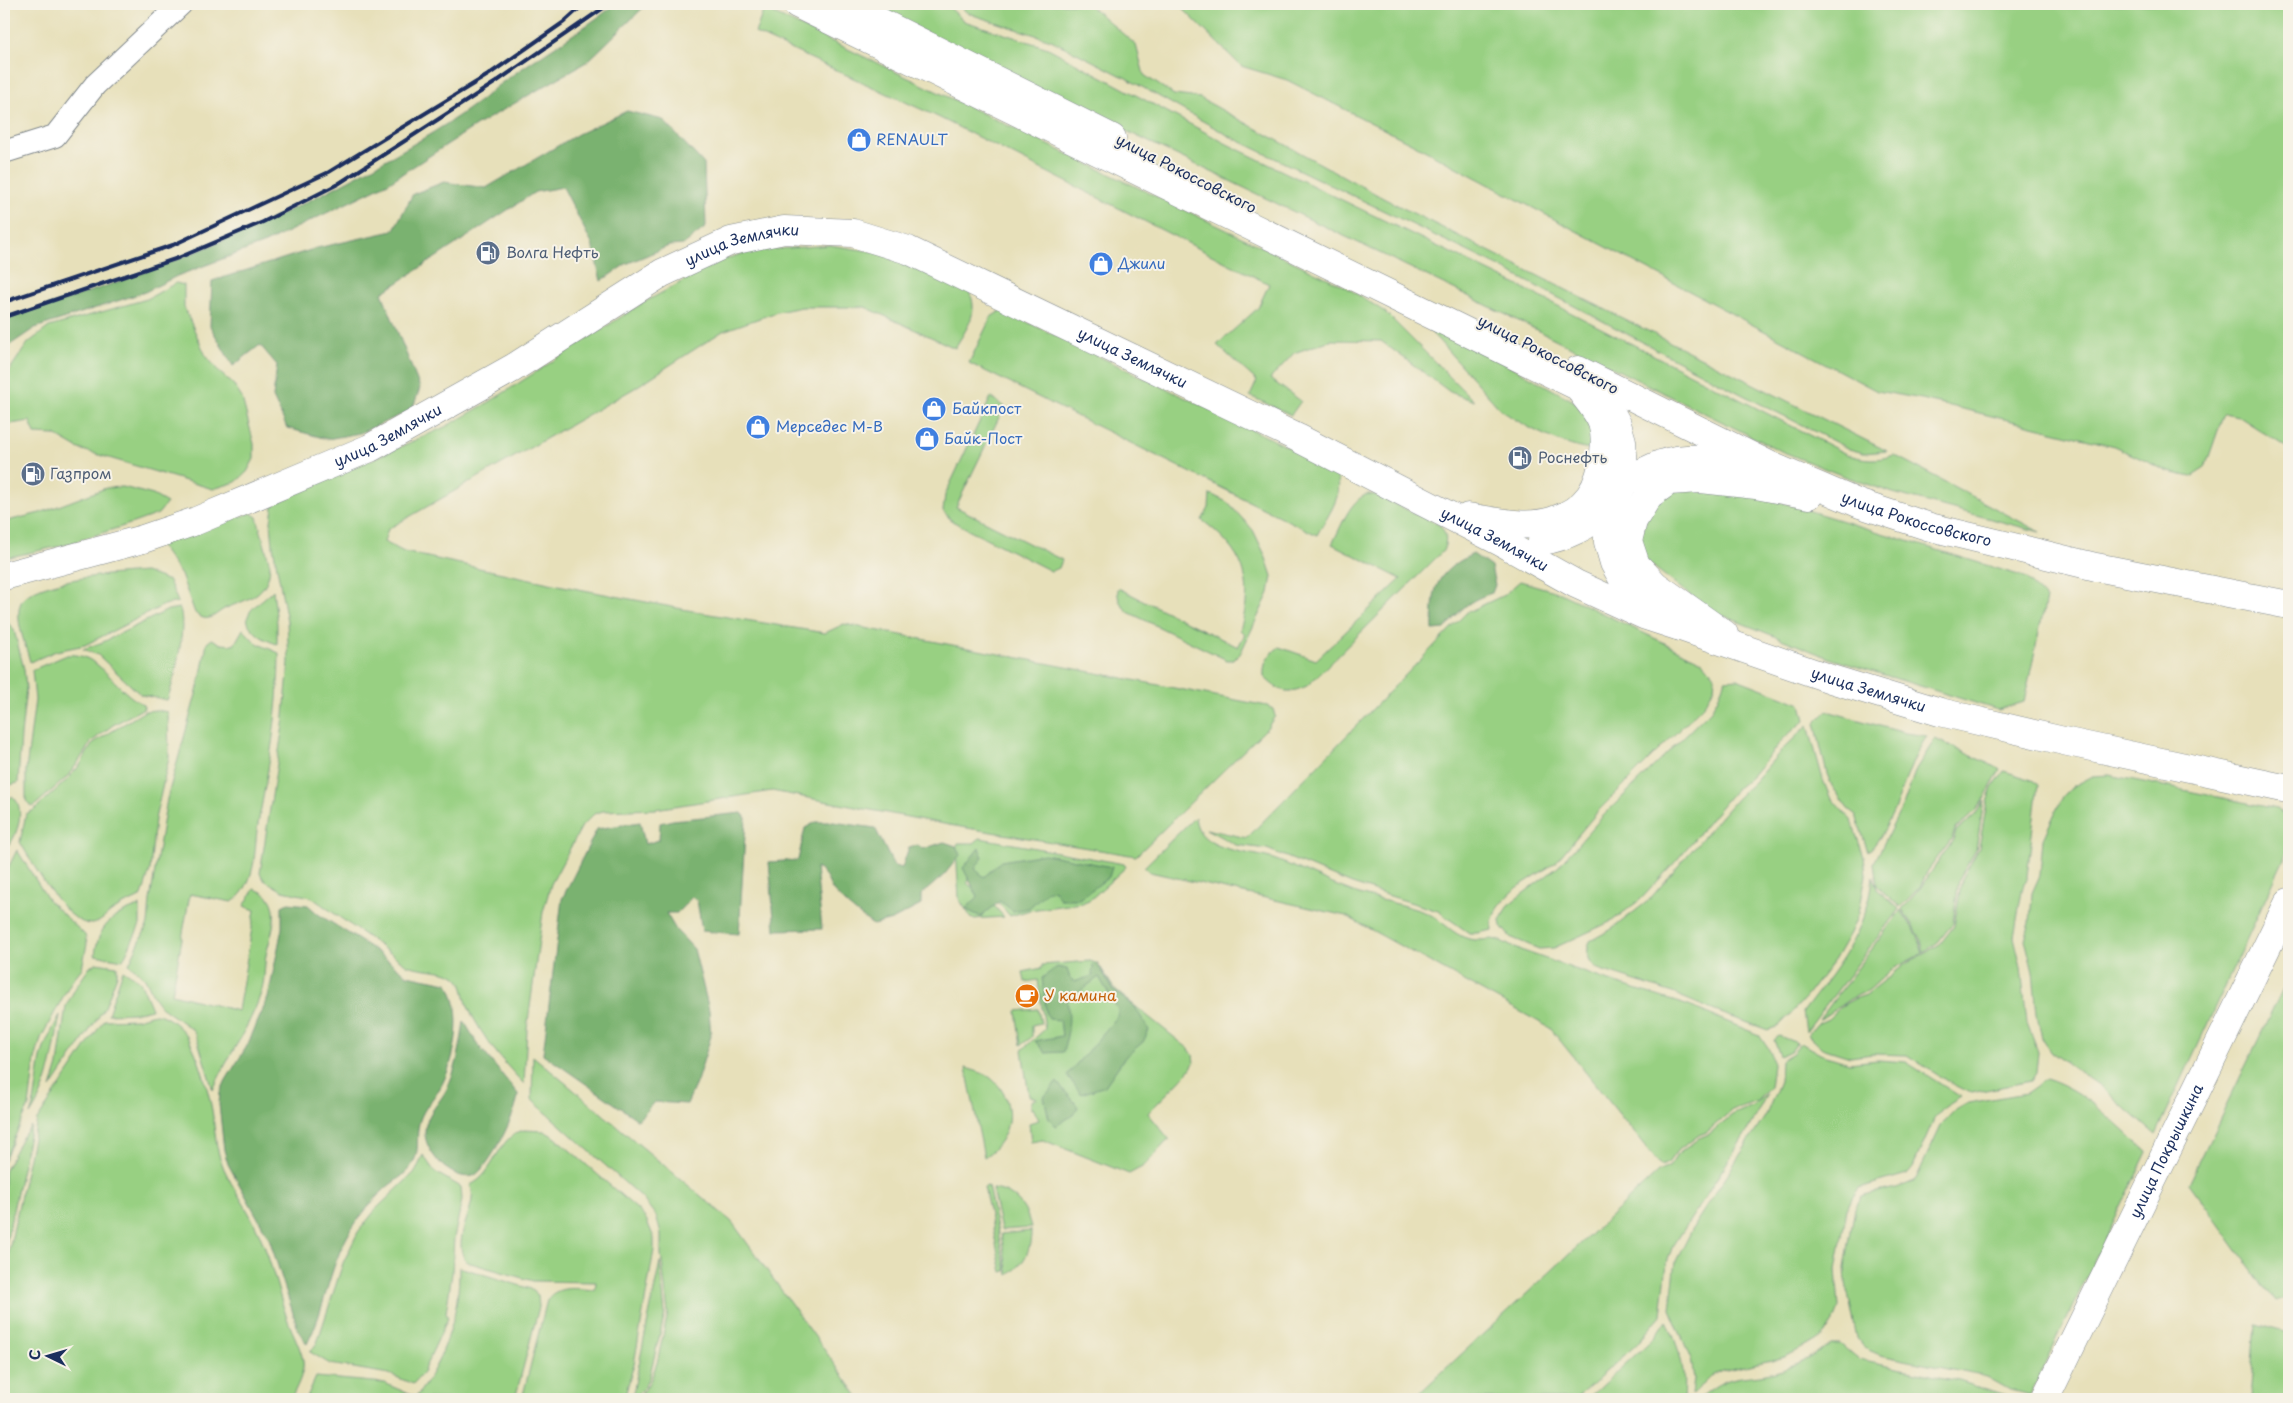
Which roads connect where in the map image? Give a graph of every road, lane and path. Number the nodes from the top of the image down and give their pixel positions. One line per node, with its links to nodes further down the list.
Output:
1 (180, 4): 4 (street)
2 (797, 4): 5 (main road, улица Рокоссовского)
3 (844, 4): 6 (main road, улица Рокоссовского)
4 (4, 152)
5 (1579, 387): 7 (main road, улица Рокоссовского); 10 (main road)
6 (1768, 465): 7 (main road); 8 (main road, улица Рокоссовского)
7 (1625, 481): 9 (main road)
8 (1860, 504): 13 (main road, улица Рокоссовского); 15 (main road)
9 (1608, 511): 11 (main road); 14 (main road)
10 (1442, 513): 11 (main road, улица Землячки); 12 (main road, улица Землячки)
11 (1501, 542): 14 (main road, улица Землячки)
12 (4, 576)
13 (2289, 605)
14 (1678, 626): 15 (main road, улица Землячки)
15 (1742, 647): 16 (main road, улица Землячки)
16 (2287, 789)
17 (2289, 902): 18 (main road, улица Покрышкина)
18 (2044, 1399)

